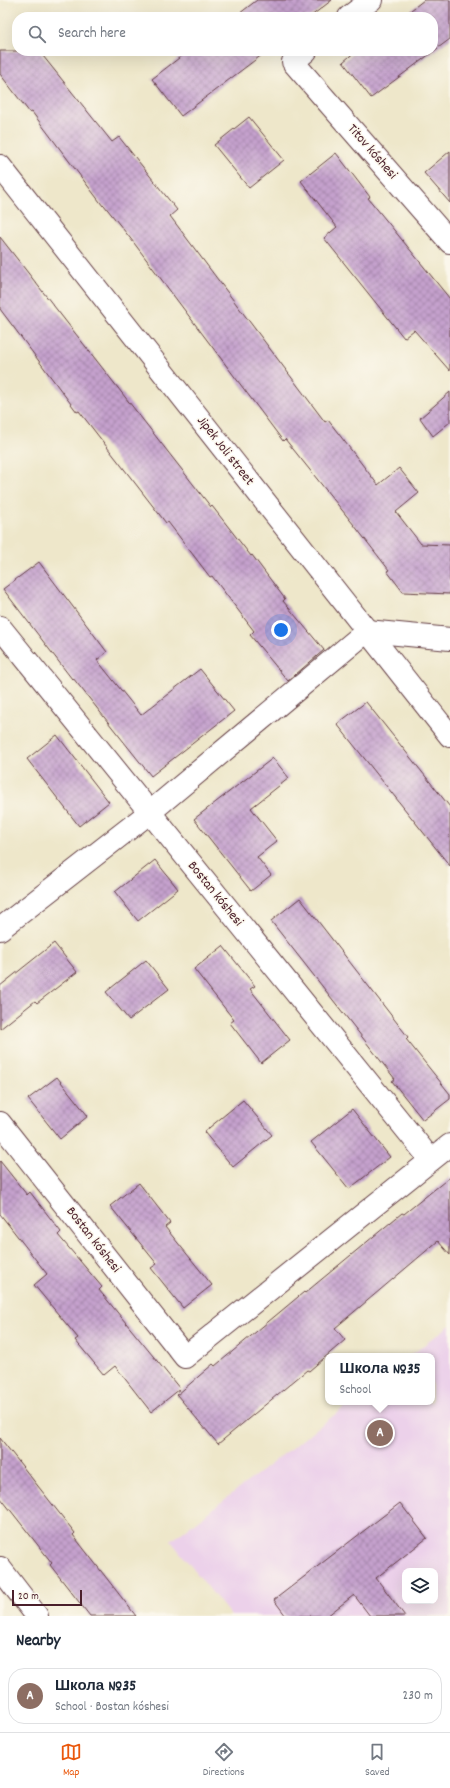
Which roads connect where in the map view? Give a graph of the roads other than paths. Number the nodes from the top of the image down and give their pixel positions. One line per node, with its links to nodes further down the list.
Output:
1 (371, 0): 2 (street)
2 (355, 12)
3 (300, 56): 5 (street, Titov kóshesi)
4 (0, 166): 7 (street, Jipek Joli street)
5 (450, 242)
6 (0, 627): 10 (street, Bostan kóshesi)
7 (367, 631): 8 (street); 9 (street, Jipek Joli street); 10 (street)
8 (450, 640)
9 (450, 736)
10 (149, 813): 11 (street); 14 (street, Bostan kóshesi)
11 (0, 929)
12 (0, 1123): 14 (street, Bostan kóshesi)
13 (450, 1145): 14 (street)
14 (431, 1160)
15 (0, 1568): 16 (street)
16 (37, 1616)

